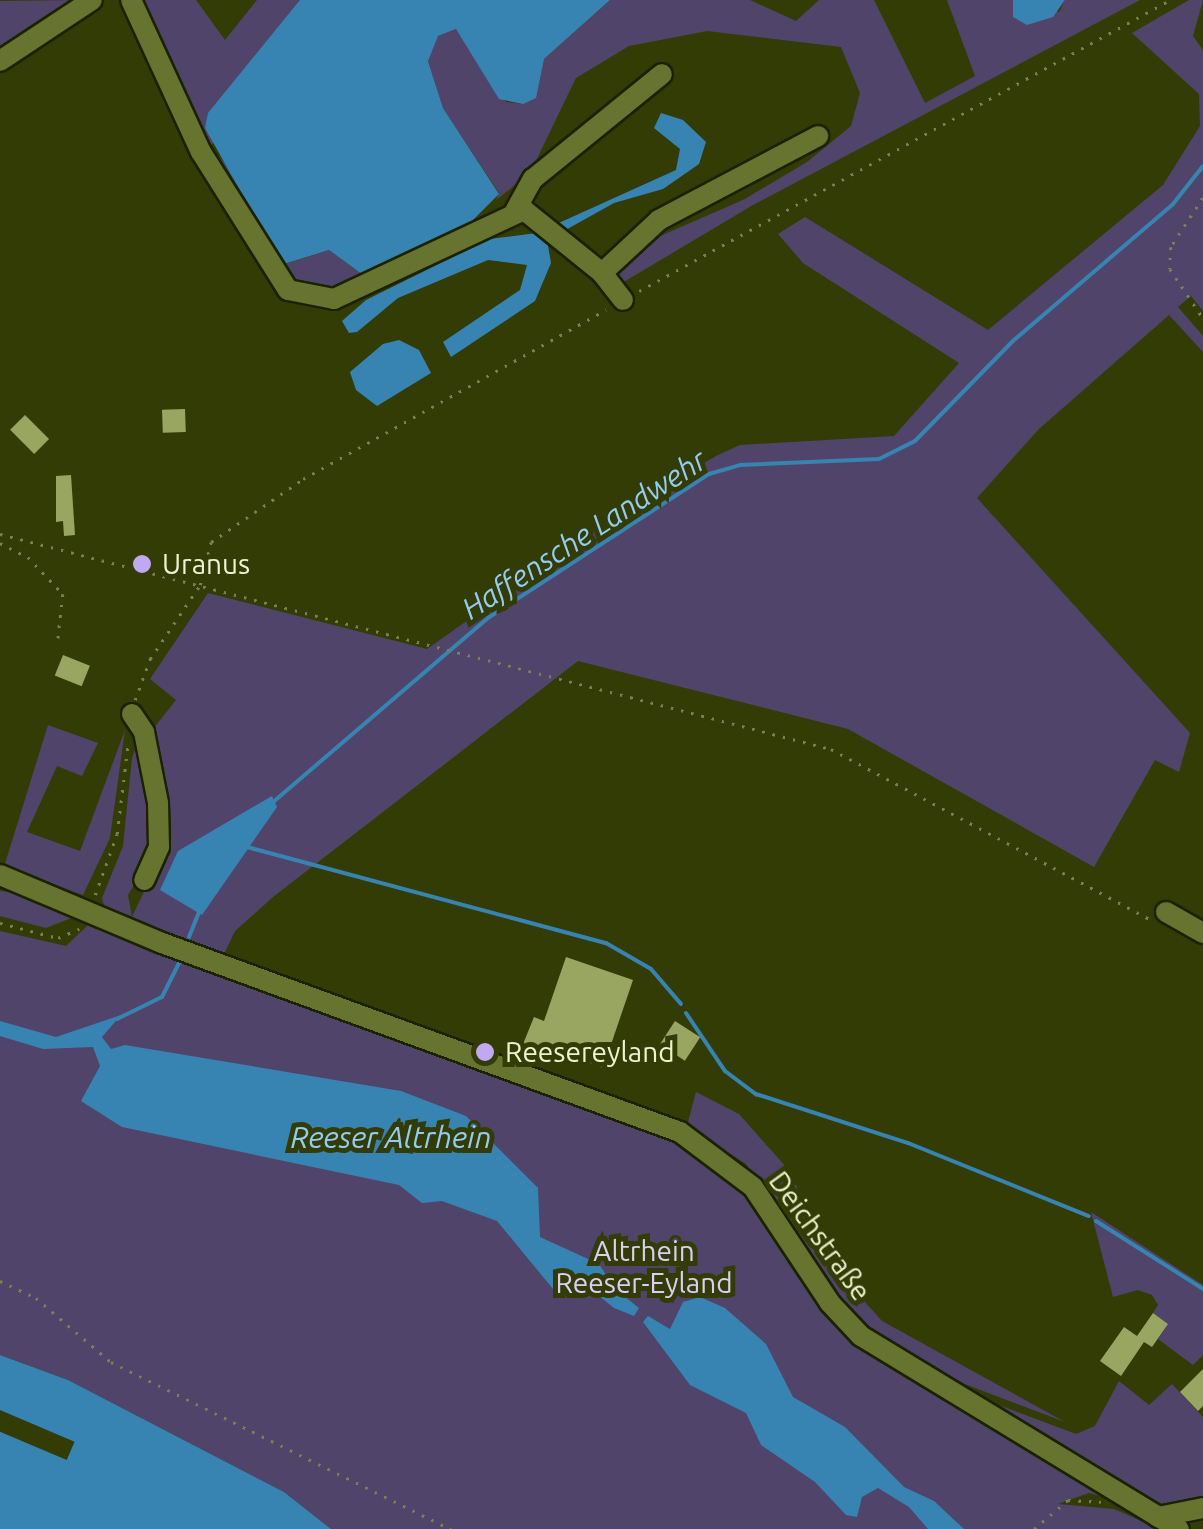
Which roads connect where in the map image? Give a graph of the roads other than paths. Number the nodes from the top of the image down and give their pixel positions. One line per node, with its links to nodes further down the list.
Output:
1 (92, 0): 3 (street)
2 (130, 0): 6 (street)
3 (0, 61)
4 (662, 74): 6 (street)
5 (818, 136): 7 (street)
6 (515, 211): 7 (street)
7 (602, 273): 8 (street)
8 (623, 300)
9 (132, 714): 11 (street)
10 (0, 875): 15 (street, Deichstraße)
11 (144, 880)
12 (1161, 918): 13 (street)
13 (1203, 933)
14 (1203, 1508): 15 (street)
15 (1158, 1517): 16 (street, Deichstraße)
16 (1179, 1529)

